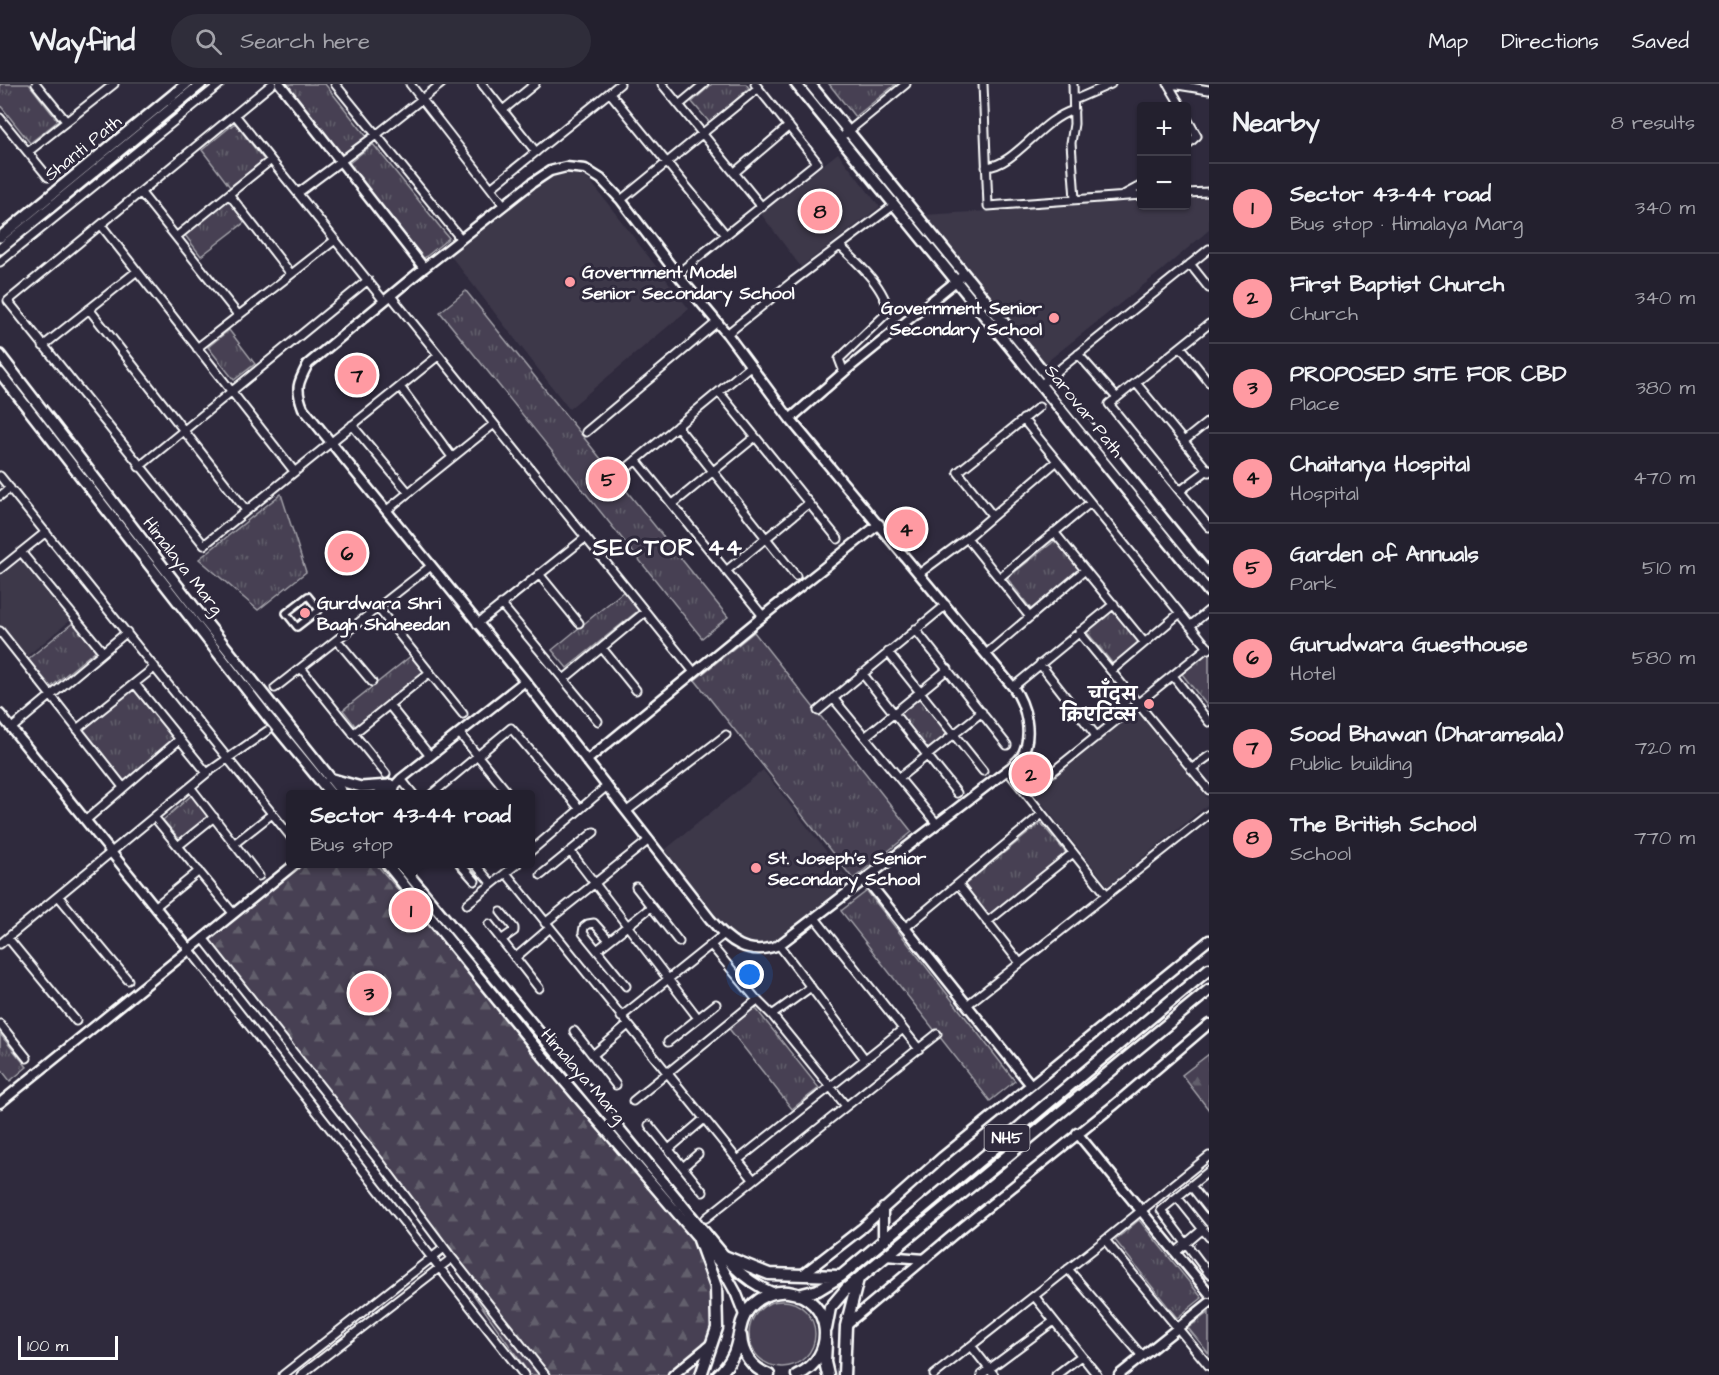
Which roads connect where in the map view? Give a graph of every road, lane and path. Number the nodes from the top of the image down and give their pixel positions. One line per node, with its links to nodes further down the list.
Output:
1 (36, 84): 34 (street)
2 (114, 84): 34 (street)
3 (186, 84): 66 (main road, Shanti Path)
4 (201, 84): 71 (main road)
5 (220, 84): 73 (street)
6 (272, 84): 32 (street)
7 (280, 84): 45 (street)
8 (335, 84): 39 (street)
9 (410, 84): 26 (street)
10 (441, 84): 26 (street)
11 (482, 84): 30 (street)
12 (535, 84): 30 (street)
13 (620, 84): 25 (street)
14 (662, 84): 29 (street)
15 (704, 84): 29 (street)
16 (796, 84): 40 (main road, Sarovar Path)
17 (810, 84): 37 (main road, Sarovar Path)
18 (906, 84): 37 (street)
19 (983, 84): 47 (street)
20 (1073, 84): 27 (street)
21 (1111, 84): 27 (street)
22 (1169, 84): 24 (street); 28 (street)
23 (756, 86): 35 (street); 38 (street)
24 (1209, 90)
25 (610, 93): 43 (street); 46 (street)
26 (422, 99): 39 (street); 50 (street)
27 (1074, 100): 31 (street)
28 (1179, 102)
29 (679, 105): 38 (street)
30 (503, 110): 43 (street)
31 (1074, 110): 47 (street); 59 (street)
32 (235, 115): 44 (street); 53 (street)
33 (0, 118): 42 (street)
34 (66, 121): 42 (street)
35 (789, 126): 48 (street); 63 (street)
36 (1191, 126): 41 (street)
37 (848, 131): 40 (street); 79 (main road, Sarovar Path)
38 (703, 134): 46 (street); 48 (street)
39 (376, 135): 45 (street); 68 (street)
40 (840, 138): 61 (main road, Sarovar Path)
41 (1191, 141)
42 (28, 152): 49 (street)
43 (536, 152): 50 (street)
44 (271, 160): 54 (street); 56 (street)
45 (341, 161): 54 (street); 75 (street)
46 (667, 163): 60 (street); 65 (street)
47 (986, 167): 59 (street)
48 (734, 173): 63 (street)
49 (48, 177)
50 (491, 188): 62 (street)
51 (1137, 188): 57 (street)
52 (1209, 192): 55 (street)
53 (141, 193): 64 (street); 67 (street)
54 (298, 193): 69 (street)
55 (1191, 193)
56 (229, 194): 67 (street); 77 (street)
57 (1123, 195): 58 (street); 59 (street)
58 (1137, 195)
59 (1075, 199)
60 (621, 200): 62 (street); 78 (street)
61 (894, 204): 70 (street); 81 (main road, Sarovar Path)
62 (504, 205): 68 (street)
63 (762, 207): 65 (street)
64 (101, 225): 76 (street); 89 (street)
65 (726, 236): 78 (street)
66 (0, 237)
67 (176, 237): 85 (street)
68 (461, 239): 75 (street)
69 (335, 240): 77 (street); 80 (street)
70 (840, 246): 88 (street); 96 (street)
71 (0, 249)
72 (1209, 249): 74 (street)
73 (0, 262)
74 (1190, 264): 82 (street); 92 (street)
75 (424, 268): 83 (street)
76 (137, 271): 84 (street); 91 (street)
77 (291, 274): 85 (street)
78 (677, 274): 86 (street)
79 (965, 274): 81 (street); 98 (main road, Sarovar Path)
80 (368, 280): 83 (street); 103 (street)
81 (956, 281): 96 (street); 101 (main road, Sarovar Path)
82 (1209, 288)
83 (387, 298): 94 (street); 117 (street)
84 (89, 309): 89 (street); 113 (street)
85 (239, 316): 91 (street)
86 (716, 323): 88 (street); 114 (street)
87 (1209, 324): 90 (street)
88 (727, 334): 95 (street)
89 (44, 346): 121 (street)
90 (1181, 347): 99 (street); 100 (street)
91 (197, 348): 103 (street)
92 (1078, 354): 98 (street); 105 (street)
93 (0, 355): 230 (main road, Himalaya Marg)
94 (438, 356): 102 (street); 110 (street)
95 (750, 366): 104 (street); 107 (street)
96 (844, 372): 107 (street)
97 (0, 373): 237 (main road, Himalaya Marg)
98 (1049, 378): 101 (street); 152 (main road, Sarovar Path)
99 (1136, 382): 105 (street); 116 (street)
100 (1209, 382)
101 (1041, 384): 155 (main road, Sarovar Path)
102 (400, 387): 111 (street); 118 (street)
103 (231, 392): 113 (street); 123 (street)
104 (719, 392): 112 (street); 115 (street)
105 (1117, 398): 128 (street)
106 (1039, 407): 108 (street)
107 (790, 419): 137 (street)
108 (1023, 420): 120 (street); 136 (street)
109 (1209, 421): 116 (street)
110 (494, 424): 118 (street); 141 (street)
111 (352, 425): 117 (street); 129 (street)
112 (678, 426): 119 (street); 124 (street)
113 (184, 430): 121 (street); 134 (street)
114 (586, 432)
115 (755, 437): 124 (street); 132 (street)
116 (1184, 441): 122 (street)
117 (331, 442): 123 (street); 135 (street)
118 (452, 457): 129 (street)
119 (636, 460): 126 (street); 133 (street)
120 (1057, 461): 131 (street); 136 (street)
121 (139, 467): 134 (street)
122 (1208, 470): 128 (street)
123 (294, 471): 134 (street)
124 (713, 471): 133 (street); 142 (street)
125 (0, 476): 127 (street)
126 (617, 476)
127 (10, 488): 130 (street); 139 (street)
128 (1180, 491): 138 (street)
129 (408, 492): 135 (street)
130 (0, 496)
131 (1090, 502): 140 (street); 162 (street)
132 (809, 503): 142 (street); 144 (street)
133 (673, 504): 149 (street)
134 (246, 510)
135 (387, 510): 146 (street)
136 (992, 515): 143 (street)
137 (879, 524): 150 (street); 163 (street)
138 (1209, 527)
139 (46, 532): 145 (street); 171 (street)
140 (1054, 532): 148 (street); 154 (street)
141 (585, 538): 151 (street); 161 (street)
142 (766, 538): 149 (street); 153 (street)
143 (967, 538): 150 (street); 154 (street)
144 (838, 539)
145 (21, 552): 147 (street); 177 (street)
146 (431, 566): 159 (street); 166 (street)
147 (0, 569)
148 (1085, 570): 157 (street); 164 (street)
149 (726, 571): 163 (street)
150 (920, 573): 158 (street)
151 (539, 574): 156 (street); 165 (street)
152 (1209, 575)
153 (796, 576)
154 (999, 578): 164 (street)
155 (1209, 592)
156 (501, 604): 166 (street); 189 (street)
157 (1114, 604): 172 (street); 174 (street)
158 (946, 605): 169 (street); 179 (street)
159 (378, 608): 173 (street); 185 (street)
160 (1208, 611): 167 (street)
161 (645, 612): 175 (street); 186 (street)
162 (1180, 613): 167 (street); 174 (street)
163 (763, 616): 186 (street)
164 (1030, 617): 179 (street)
165 (579, 623)
166 (477, 624): 190 (street)
167 (1190, 626): 176 (street)
168 (297, 627): 168 (street)
169 (915, 629): 178 (street); 183 (street)
170 (0, 632): 197 (street)
171 (127, 632): 177 (street); 181 (street)
172 (1079, 632): 180 (street); 184 (street)
173 (337, 640): 182 (street); 191 (street)
174 (1144, 642): 184 (street)
175 (602, 648): 189 (street); 195 (street)
176 (1208, 648): 188 (street)
177 (103, 652): 197 (street)
178 (888, 652): 187 (street); 196 (street)
179 (986, 654): 193 (street)
180 (1040, 664): 193 (street); 216 (street)
181 (156, 667): 192 (street); 223 (street)
182 (301, 668): 194 (street); 211 (street)
183 (948, 669): 196 (street); 202 (street)
184 (1111, 671): 199 (street)
185 (429, 672): 200 (street); 205 (street)
186 (694, 672): 224 (street)
187 (862, 673): 198 (street); 203 (street)
188 (1173, 676): 199 (street); 207 (street)
189 (564, 679): 206 (street)
190 (525, 681): 212 (street); 224 (street)
191 (372, 682)
192 (135, 684): 209 (street); 217 (street)
193 (1013, 687): 226 (street)
194 (275, 688)
195 (636, 690)
196 (920, 692): 203 (street); 213 (street)
197 (51, 696): 208 (street); 209 (street)
198 (833, 698): 201 (street); 215 (street)
199 (1138, 704): 216 (street); 225 (street)
200 (389, 705): 211 (street); 220 (street)
201 (818, 711)
202 (982, 712): 213 (street); 218 (street)
203 (894, 713): 215 (street); 219 (street)
204 (0, 714): 208 (street)
205 (463, 714)
206 (598, 721)
207 (1209, 722)
208 (12, 728): 252 (street)
209 (77, 729): 234 (street)
210 (267, 731): 223 (street)
211 (353, 734): 229 (street)
212 (460, 734): 220 (street); 221 (street)
213 (954, 734): 219 (street); 227 (street)
214 (726, 735): 246 (street)
215 (865, 737): 231 (street)
216 (1097, 737): 244 (street)
217 (180, 739): 228 (street); 234 (street)
218 (1007, 745)
219 (926, 755): 231 (street); 243 (street)
220 (430, 756): 232 (street)
221 (479, 756): 240 (street); 241 (street); 245 (street)
222 (1209, 756): 225 (street)
223 (228, 759): 228 (street); 247 (street)
224 (586, 761): 233 (street)
225 (1191, 769): 242 (street)
226 (1007, 770): 244 (street); 253 (street)
227 (983, 771)
228 (207, 774): 235 (street)
229 (386, 774)
230 (329, 778): 236 (main road); 238 (main road, Himalaya Marg)
231 (899, 778): 253 (street)
232 (401, 779): 236 (street); 239 (street)
233 (607, 786): 245 (street); 246 (street)
234 (123, 787): 252 (street)
235 (191, 788): 250 (street); 251 (street)
236 (392, 789)
237 (327, 790)
238 (339, 790)
239 (409, 790)
240 (438, 790)
241 (504, 790)
242 (1209, 790)
243 (957, 793)
244 (1026, 794): 248 (street)
245 (579, 808): 259 (street)
246 (627, 811): 256 (street)
247 (272, 814): 254 (street); 257 (street)
248 (1042, 814): 262 (street); 277 (street)
249 (1209, 814): 279 (street)
250 (154, 817): 258 (street); 261 (street)
251 (214, 817): 257 (street); 258 (street)
252 (86, 820): 261 (street)
253 (937, 824): 273 (street)
254 (286, 831)
255 (594, 832): 260 (street)
256 (649, 840): 276 (street); 292 (street)
257 (234, 844): 272 (street)
258 (178, 846): 269 (street)
259 (535, 847)
260 (570, 851): 271 (street); 276 (street)
261 (112, 852): 280 (street); 282 (street)
262 (1073, 853): 279 (street); 287 (street)
263 (290, 868): 285 (street)
264 (390, 868): 356 (main road, Himalaya Marg)
265 (403, 868): 363 (main road, Himalaya Marg)
266 (464, 868): 274 (street)
267 (478, 868): 275 (street)
268 (512, 868): 270 (street)
269 (199, 871): 282 (street); 285 (street)
270 (506, 873): 275 (street); 289 (street)
271 (541, 875)
272 (259, 876)
273 (866, 879): 286 (street); 291 (street)
274 (475, 881)
275 (492, 884): 281 (street)
276 (596, 884): 289 (street); 290 (street)
277 (958, 884): 287 (street); 291 (street)
278 (636, 887): 283 (street)
279 (1107, 895): 305 (street)
280 (59, 897): 293 (street); 308 (street)
281 (467, 904)
282 (156, 906): 302 (street)
283 (651, 907): 290 (street); 298 (street)
284 (501, 912): 295 (street)
285 (233, 913): 294 (street)
286 (815, 918): 301 (street); 323 (street)
287 (987, 922): 305 (street)
288 (489, 924): 295 (street)
289 (548, 926): 304 (street); 317 (street)
290 (627, 927): 296 (street); 307 (street)
291 (905, 927): 315 (street)
292 (723, 935): 300 (street); 301 (street)
293 (8, 938): 299 (street); 319 (street)
294 (203, 938): 302 (street); 361 (street)
295 (501, 940): 304 (street)
296 (609, 940): 303 (street); 303 (street)
297 (1209, 940): 333 (street)
298 (679, 942)
299 (0, 944)
300 (711, 945): 307 (street); 313 (street)
301 (779, 945): 310 (street)
302 (189, 948): 336 (street); 365 (street)
303 (597, 950): 309 (street)
304 (515, 958): 311 (street)
305 (1020, 963): 315 (street)
306 (1209, 969): 358 (main road, NH5)
307 (668, 979): 317 (street); 318 (street)
308 (128, 980)
309 (626, 986)
310 (811, 987): 316 (street); 330 (street)
311 (539, 988)
312 (1209, 990): 364 (main road, NH5)
313 (757, 1000): 316 (street); 331 (street)
314 (716, 1004): 318 (street)
315 (967, 1005): 333 (street)
316 (772, 1015): 334 (street)
317 (621, 1017): 322 (street)
318 (698, 1018): 326 (street)
319 (76, 1021)
320 (0, 1024): 329 (street)
321 (1209, 1024): 340 (street)
322 (628, 1025): 328 (street); 331 (street)
323 (903, 1029): 327 (street); 330 (street)
324 (574, 1031): 328 (street)
325 (937, 1035): 327 (street)
326 (668, 1042)
327 (919, 1049): 337 (street)
328 (593, 1055): 332 (street)
329 (27, 1058)
330 (865, 1059): 334 (street)
331 (668, 1074): 335 (street); 338 (street)
332 (616, 1085)
333 (1031, 1085): 351 (street)
334 (830, 1087): 337 (street); 344 (street)
335 (633, 1101)
336 (0, 1103)
337 (846, 1106): 347 (street)
338 (704, 1119): 341 (street); 344 (street)
339 (649, 1125): 341 (street)
340 (1077, 1133): 352 (street); 367 (street)
341 (669, 1149): 345 (street)
342 (698, 1154): 345 (street)
343 (1209, 1156): 352 (street)
344 (738, 1160): 347 (street)
345 (682, 1167): 349 (street)
346 (1209, 1171): 348 (street)
347 (753, 1179): 354 (street)
348 (1191, 1186): 350 (street); 353 (street)
349 (703, 1192)
350 (1177, 1197): 355 (street); 360 (street)
351 (883, 1208): 358 (street); 371 (street)
352 (1142, 1209): 359 (street); 362 (street)
353 (1209, 1209)
354 (706, 1218)
355 (1203, 1229): 357 (street); 360 (street)
356 (698, 1237): 379 (main road, Himalaya Marg); 385 (main road)
357 (1209, 1237)
358 (883, 1240): 372 (main road, NH5)
359 (1105, 1240): 369 (street); 382 (street)
360 (1186, 1244): 362 (street); 370 (street)
361 (444, 1248): 365 (street); 366 (street)
362 (1176, 1252): 375 (street)
363 (724, 1256): 371 (main road); 374 (main road, Himalaya Marg)
364 (885, 1256): 367 (street); 373 (main road, NH5)
365 (433, 1257): 368 (street); 392 (street)
366 (452, 1258): 368 (street); 395 (street)
367 (925, 1259): 381 (street)
368 (441, 1267): 393 (street); 394 (street)
369 (1068, 1269): 377 (street); 388 (street)
370 (1209, 1274)
371 (801, 1276): 372 (main road)
372 (841, 1276): 376 (main road, NH5)
373 (858, 1279): 381 (main road); 384 (main road, NH5)
374 (773, 1293): 376 (main road, NH5); 379 (main road)
375 (1209, 1293)
376 (798, 1294): 384 (main road)
377 (1035, 1297): 380 (street); 386 (street)
378 (1209, 1303): 382 (street)
379 (745, 1316): 383 (main road)
380 (1054, 1321): 387 (street); 390 (street)
381 (846, 1324): 401 (main road)
382 (1178, 1328): 388 (street); 389 (street)
383 (741, 1331): 391 (main road); 398 (main road)
384 (826, 1334): 399 (main road, NH5); 400 (main road)
385 (713, 1342): 396 (street); 397 (main road)
386 (972, 1347): 390 (street); 402 (street)
387 (1081, 1356): 404 (street); 405 (street)
388 (1142, 1356): 406 (street)
389 (1209, 1366)
390 (992, 1372): 403 (street)
391 (762, 1374)
392 (283, 1375)
393 (301, 1375)
394 (524, 1375)
395 (545, 1375)
396 (673, 1375)
397 (701, 1375)
398 (718, 1375)
399 (798, 1375)
400 (828, 1375)
401 (844, 1375)
402 (934, 1375)
403 (981, 1375)
404 (1056, 1375)
405 (1097, 1375)
406 (1119, 1375)

